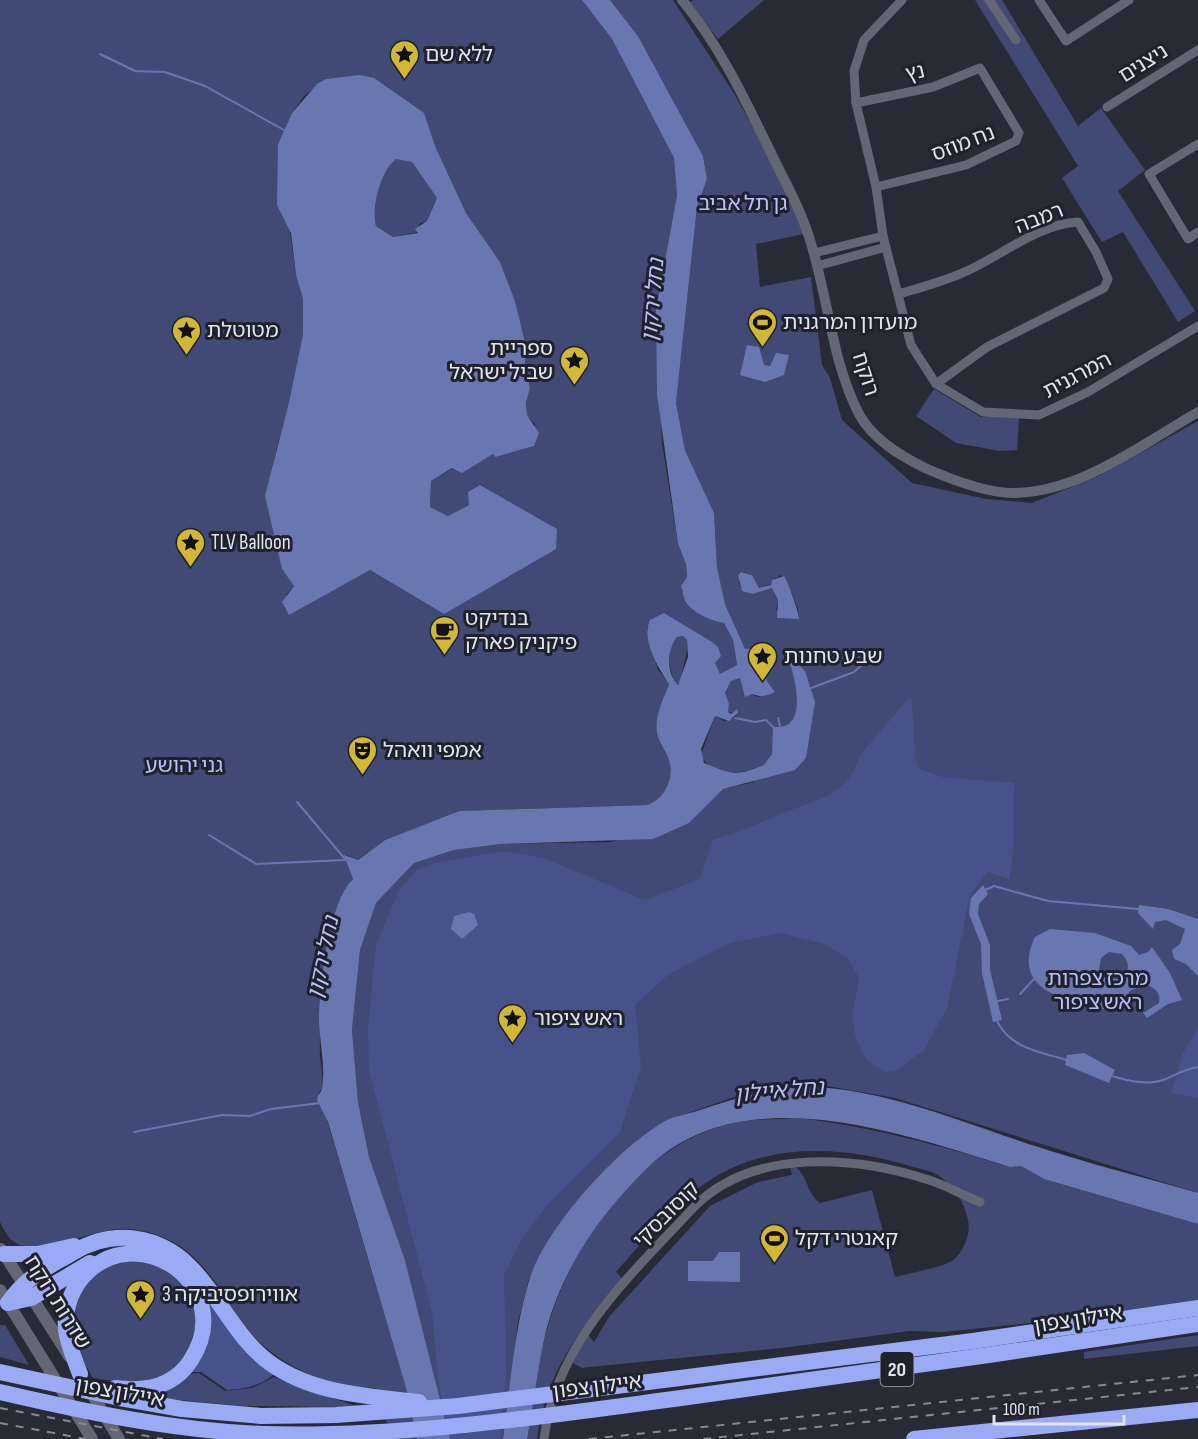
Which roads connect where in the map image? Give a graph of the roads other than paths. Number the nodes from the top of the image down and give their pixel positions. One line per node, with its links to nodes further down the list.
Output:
1 (682, 0): 16 (street, רוקח)
2 (902, 0): 9 (street, המרגנית)
3 (989, 0): 6 (street)
4 (1039, 0): 5 (street)
5 (1129, 0)
6 (1016, 40)
7 (1198, 50): 10 (street, ניצנים)
8 (980, 68): 9 (street, נץ); 12 (street, נח מוזס)
9 (856, 103): 12 (street, המרגנית)
10 (1107, 106)
11 (1198, 144): 13 (street)
12 (876, 187): 14 (street, המרגנית)
13 (1198, 232)
14 (883, 236): 15 (street, המרגנית); 16 (street)
15 (886, 247): 17 (street); 18 (street, המרגנית)
16 (814, 254): 17 (street, רוקח)
17 (817, 266): 21 (street, רוקח)
18 (899, 294): 20 (street, המרגנית); 20 (street, רמבה)
19 (1198, 327): 20 (street, המרגנית)
20 (936, 384)
21 (1198, 412)
22 (980, 1203): 39 (street, קוסובסקי)
23 (101, 1240): 24 (highway); 26 (highway); 35 (highway)
24 (2, 1251): 26 (main road, שדרות רוקח)
25 (155, 1257): 28 (highway); 32 (highway); 33 (highway)
26 (22, 1283): 27 (highway); 28 (main road, שדרות רוקח)
27 (4, 1296): 28 (highway); 37 (main road, שדרות רוקח)
28 (32, 1298): 33 (main road, שדרות רוקח)
29 (1198, 1308): 31 (highway)
30 (1198, 1322): 31 (highway); 34 (highway, איילון צפון / 20)
31 (973, 1341): 35 (highway)
32 (4, 1373): 35 (highway)
33 (80, 1374): 38 (main road, שדרות רוקח)
34 (0, 1392)
35 (458, 1406)
36 (1198, 1410): 40 (highway)
37 (92, 1439)
38 (119, 1439)
39 (544, 1439)
40 (914, 1439)

